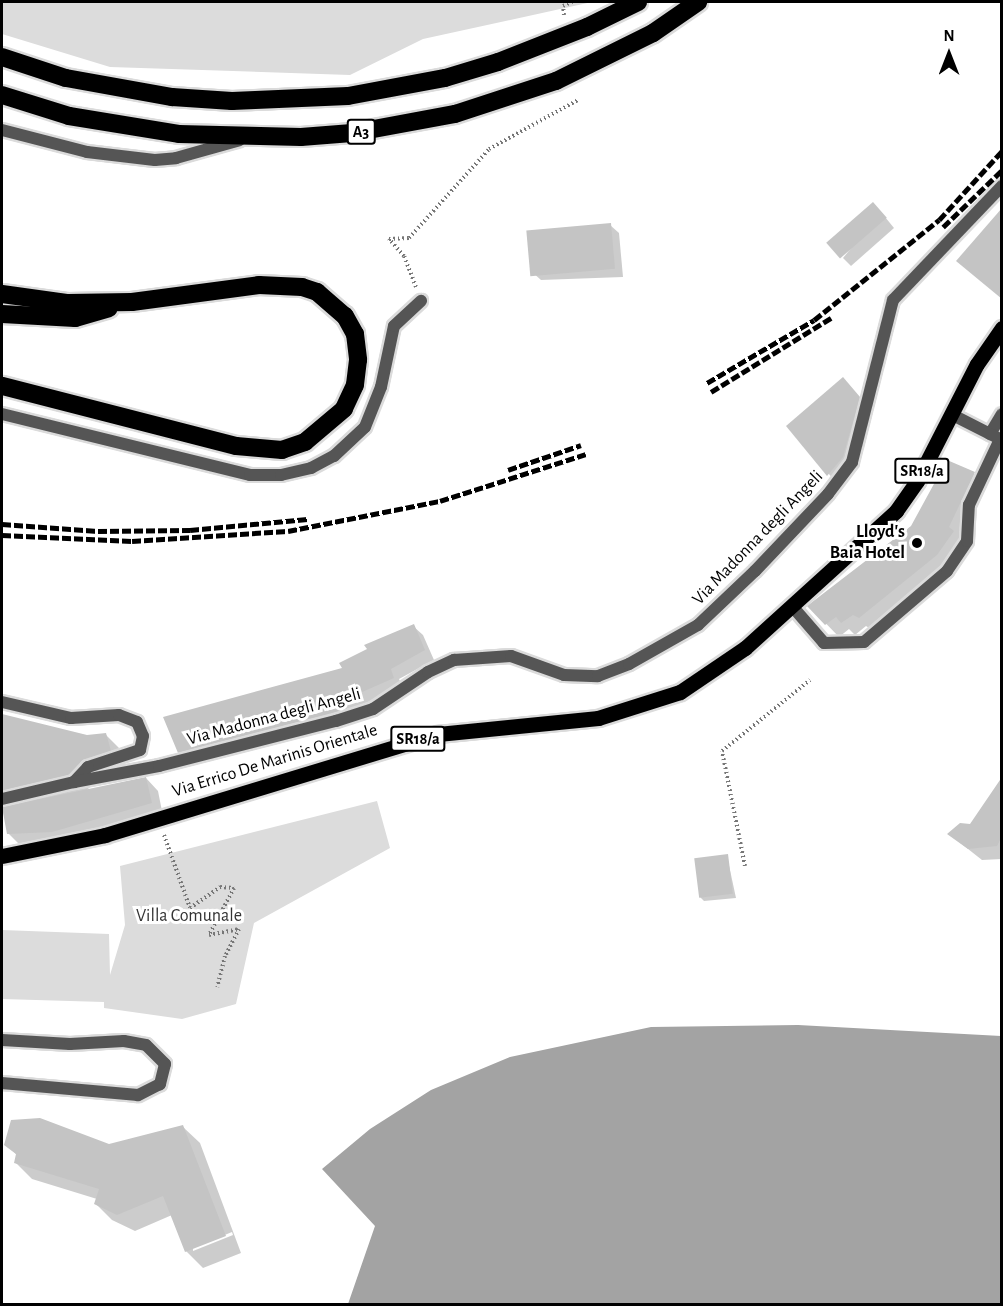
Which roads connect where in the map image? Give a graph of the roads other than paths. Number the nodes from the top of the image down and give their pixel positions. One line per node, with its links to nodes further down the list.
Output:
1 (638, 2): 3 (highway, A3)
2 (698, 2): 6 (highway, A3)
3 (2, 57)
4 (2, 95): 6 (highway, A3)
5 (2, 130): 6 (street)
6 (250, 137)
7 (1002, 186): 20 (street, Via Madonna degli Angeli)
8 (2, 294): 10 (highway)
9 (421, 301): 14 (street)
10 (132, 302): 11 (highway); 13 (highway)
11 (2, 314)
12 (1002, 328): 15 (main road, SR18/a)
13 (2, 386)
14 (2, 414)
15 (951, 414): 17 (street); 18 (main road, Via Errico De Marinis Orientale / SR18/a)
16 (1002, 414): 17 (street)
17 (990, 434): 18 (street)
18 (792, 606): 22 (main road, Via Errico De Marinis Orientale / SR18/a)
19 (2, 702): 20 (street, Via Madonna degli Angeli)
20 (74, 782): 21 (street, Via Madonna degli Angeli)
21 (2, 799)
22 (2, 856)
23 (2, 1040): 24 (street)
24 (2, 1083)

